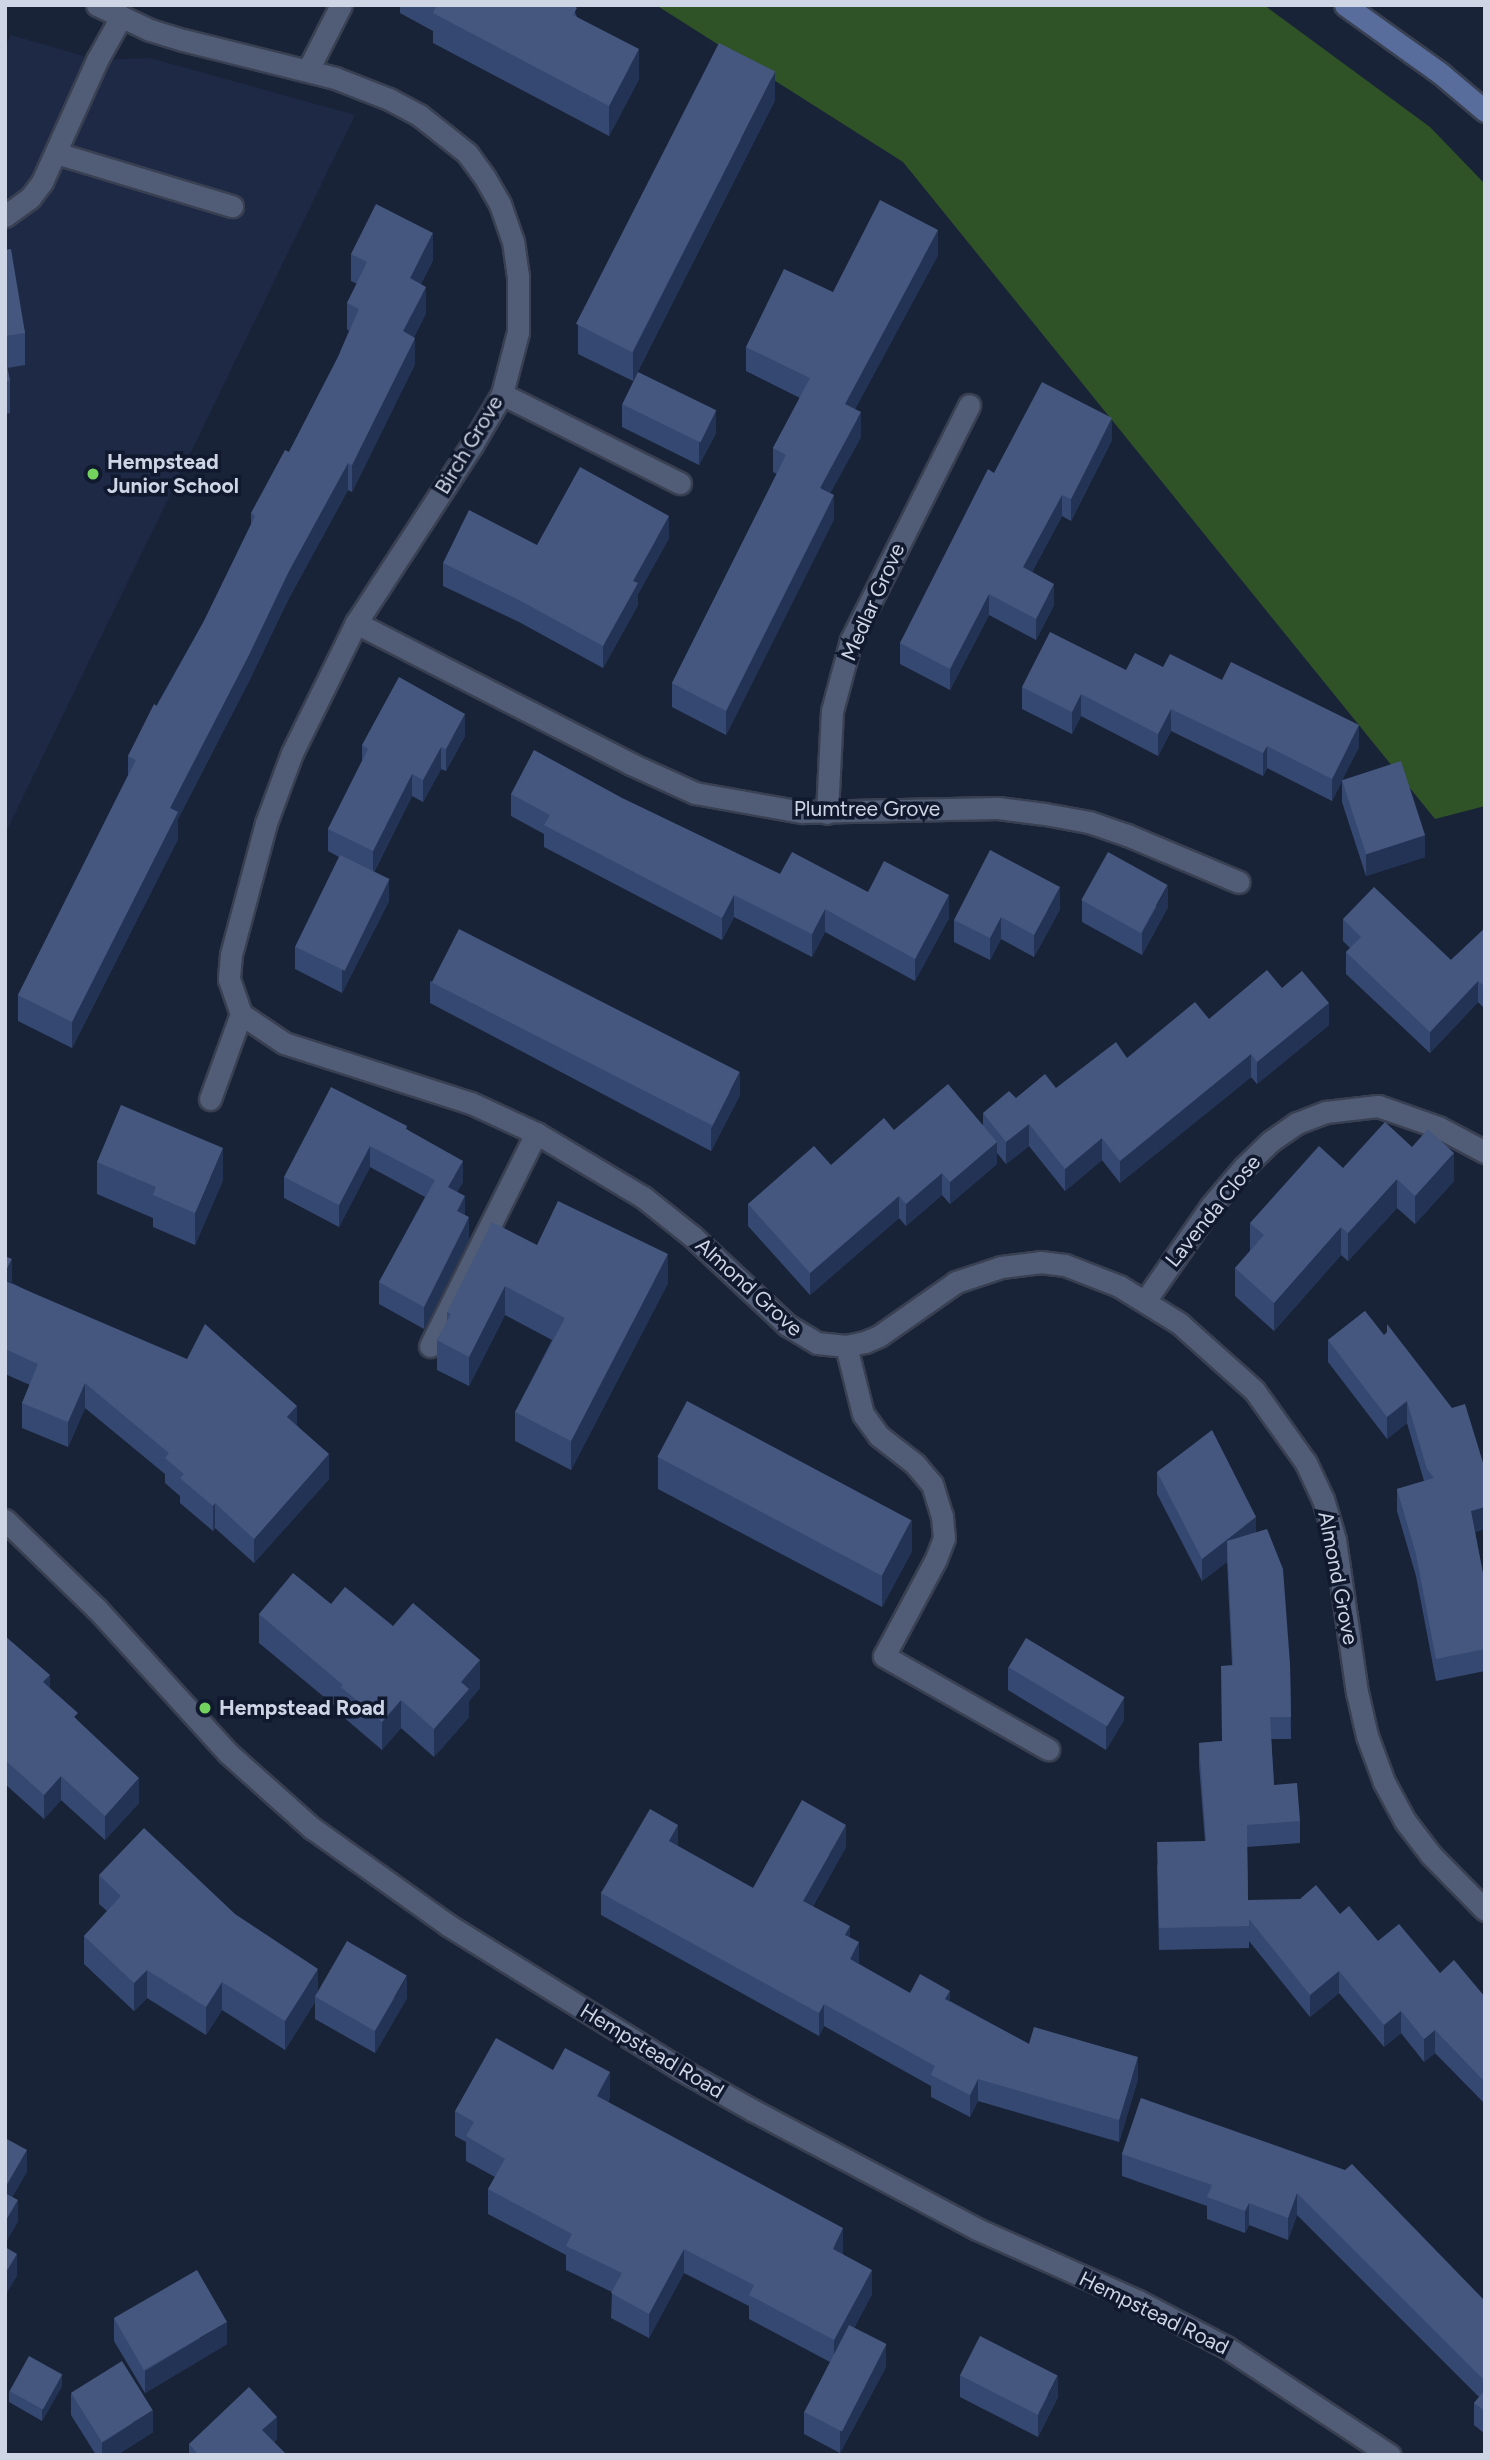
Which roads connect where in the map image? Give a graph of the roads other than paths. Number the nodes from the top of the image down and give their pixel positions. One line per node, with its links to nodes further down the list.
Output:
1 (97, 5): 4 (street, Birch Grove)
2 (341, 5): 5 (street)
3 (1345, 5): 6 (street)
4 (121, 17): 5 (street, Birch Grove); 7 (street)
5 (308, 69): 10 (street, Birch Grove)
6 (1485, 111)
7 (56, 153): 8 (street); 9 (street)
8 (232, 206)
9 (5, 216)
10 (502, 394): 12 (street); 13 (street, Birch Grove)
11 (969, 405): 14 (street, Medlar Grove)
12 (680, 483)
13 (356, 623): 14 (street, Plumtree Grove); 16 (street, Birch Grove)
14 (827, 813): 15 (street, Plumtree Grove)
15 (1238, 882)
16 (241, 1014): 17 (street); 18 (street, Almond Grove)
17 (210, 1099)
18 (536, 1133): 21 (street); 22 (street, Almond Grove)
19 (1485, 1152): 20 (street, Lavenda Close)
20 (1145, 1301): 22 (street, Almond Grove); 25 (street, Almond Grove)
21 (430, 1346)
22 (846, 1346): 24 (street)
23 (5, 1520): 26 (street, Hempstead Road)
24 (1048, 1749)
25 (1485, 1910)
26 (1390, 2455)

